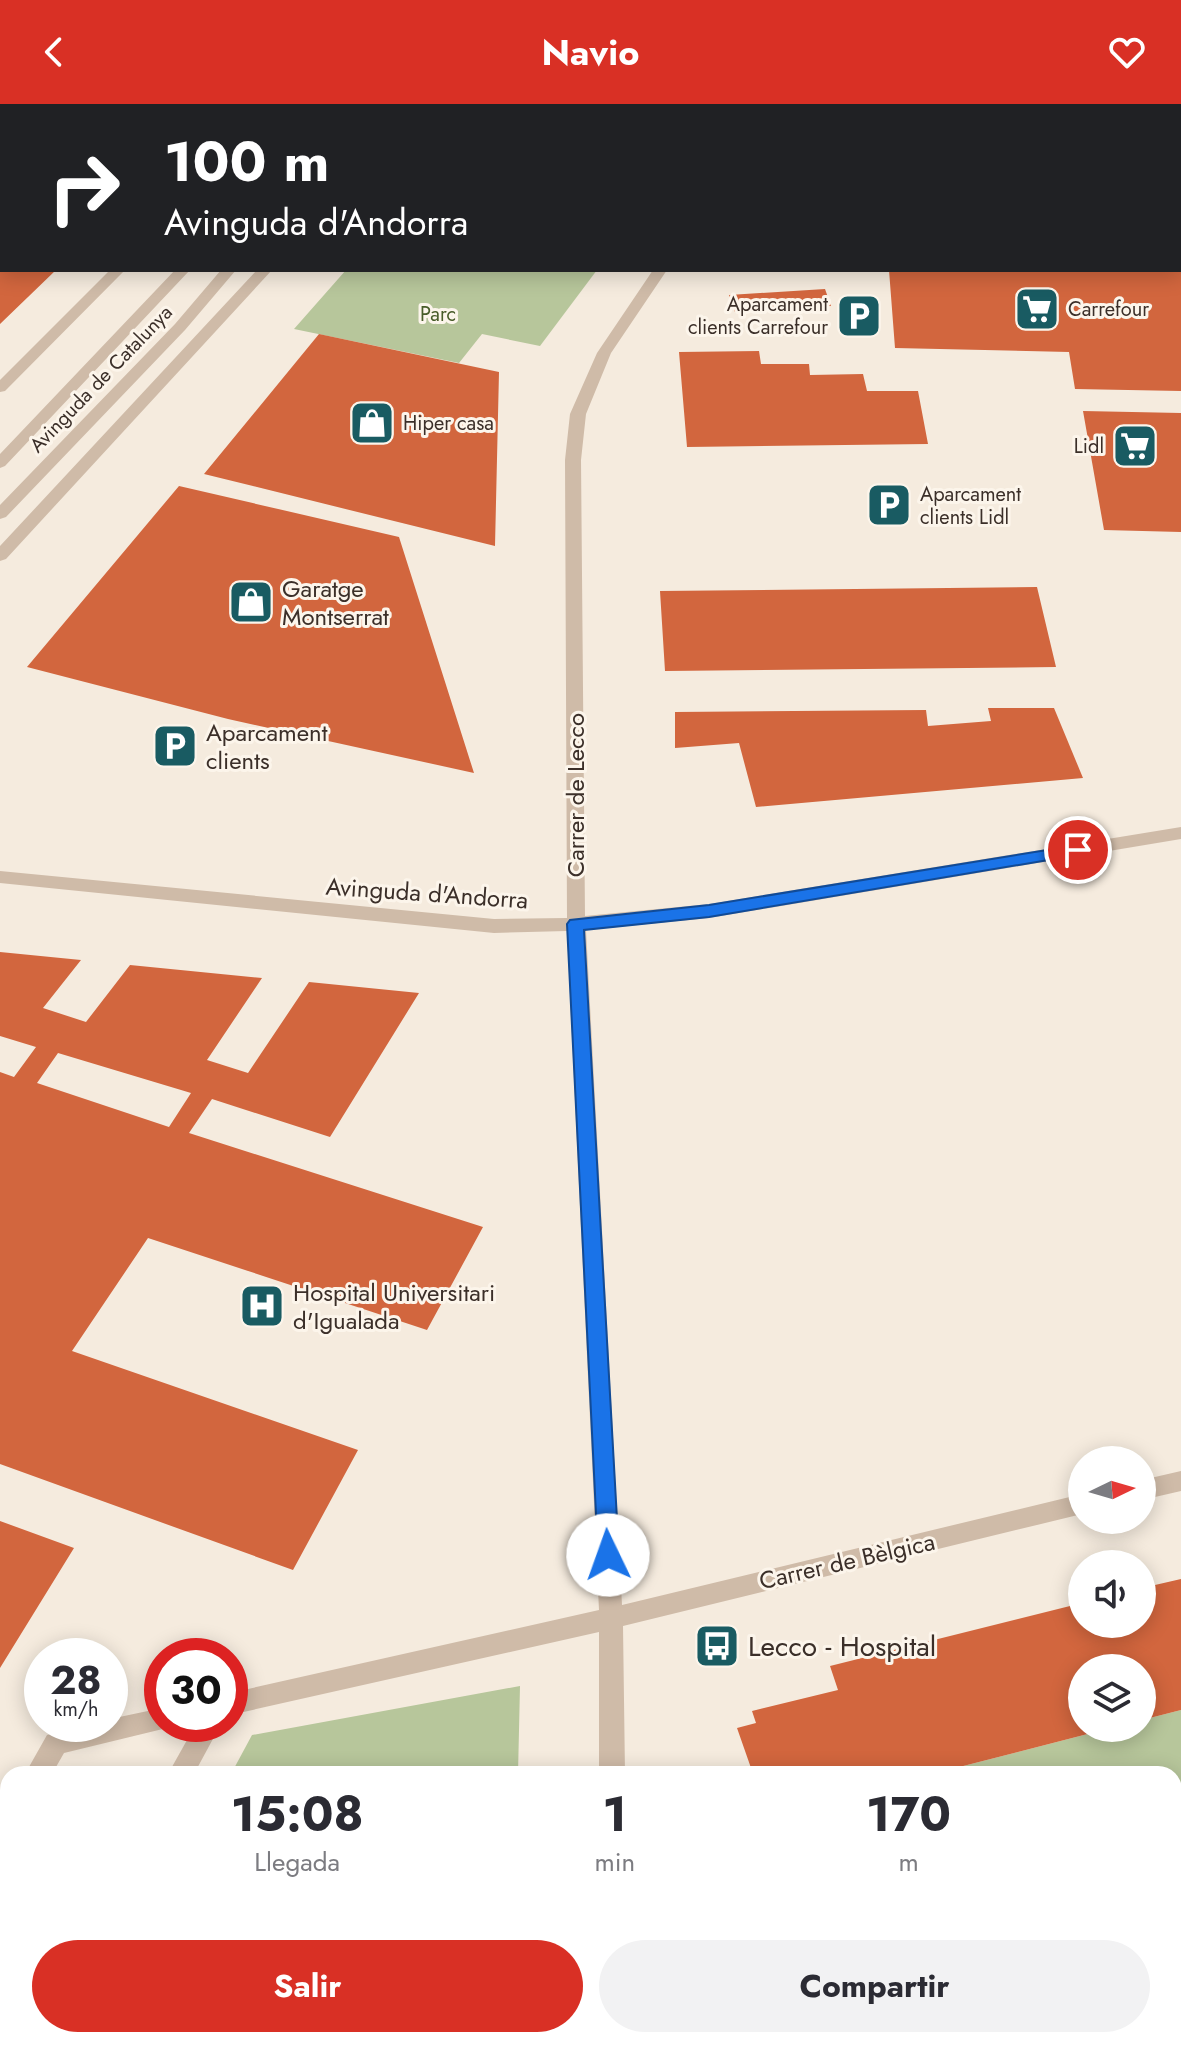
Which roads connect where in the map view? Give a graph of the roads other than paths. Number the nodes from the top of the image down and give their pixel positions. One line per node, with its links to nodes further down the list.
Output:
1 (116, 272): 6 (street)
2 (181, 272): 7 (street, Avinguda de Catalunya)
3 (227, 272): 8 (street, Avinguda de Catalunya)
4 (263, 272): 9 (street)
5 (659, 272): 12 (street, Carrer de Lecco)
6 (0, 388)
7 (0, 463)
8 (0, 514)
9 (0, 556)
10 (1181, 833): 12 (street, Avinguda d'Andorra)
11 (0, 877): 12 (street, Avinguda d'Andorra)
12 (576, 924): 16 (street, Carrer de Lecco)
13 (1181, 1481): 14 (street)
14 (1156, 1487)
15 (1068, 1507): 16 (street, Carrer de Bèlgica)
16 (611, 1618): 17 (street, Carrer de Bèlgica); 22 (street, Carrer de Lecco)
17 (248, 1700)
18 (144, 1723): 20 (street)
19 (199, 1742): 21 (street)
20 (43, 1766)
21 (185, 1766)
22 (612, 1766)

